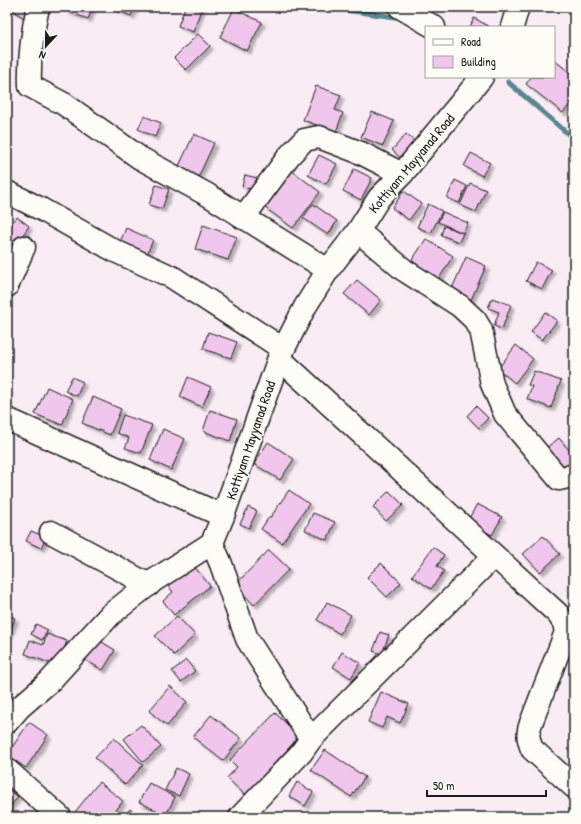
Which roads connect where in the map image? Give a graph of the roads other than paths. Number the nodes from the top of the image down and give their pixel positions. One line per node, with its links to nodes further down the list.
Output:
1 (38, 7): 9 (street)
2 (400, 7): 4 (street)
3 (518, 7): 5 (street)
4 (432, 26)
5 (512, 26)
6 (481, 78): 7 (street, Kottiyam Mayyanad Road)
7 (402, 174): 9 (street); 10 (street, Kottiyam Mayyanad Road)
8 (7, 192): 14 (street)
9 (243, 218): 12 (street)
10 (358, 231): 12 (street, Kottiyam Mayyanad Road); 16 (street)
11 (24, 247): 13 (street)
12 (328, 270): 14 (street, Kottiyam Mayyanad Road)
13 (7, 286)
14 (281, 354): 17 (street, Kottiyam Mayyanad Road); 20 (street)
15 (7, 419): 17 (street)
16 (574, 476)
17 (223, 516): 19 (street, Kottiyam Mayyanad Road)
18 (51, 532): 21 (street)
19 (212, 543): 21 (street); 23 (street)
20 (494, 556): 23 (street); 25 (street)
21 (149, 585): 22 (street)
22 (7, 722)
23 (311, 739): 27 (street)
24 (7, 770): 26 (street)
25 (574, 787)
26 (60, 817)
27 (240, 817)

